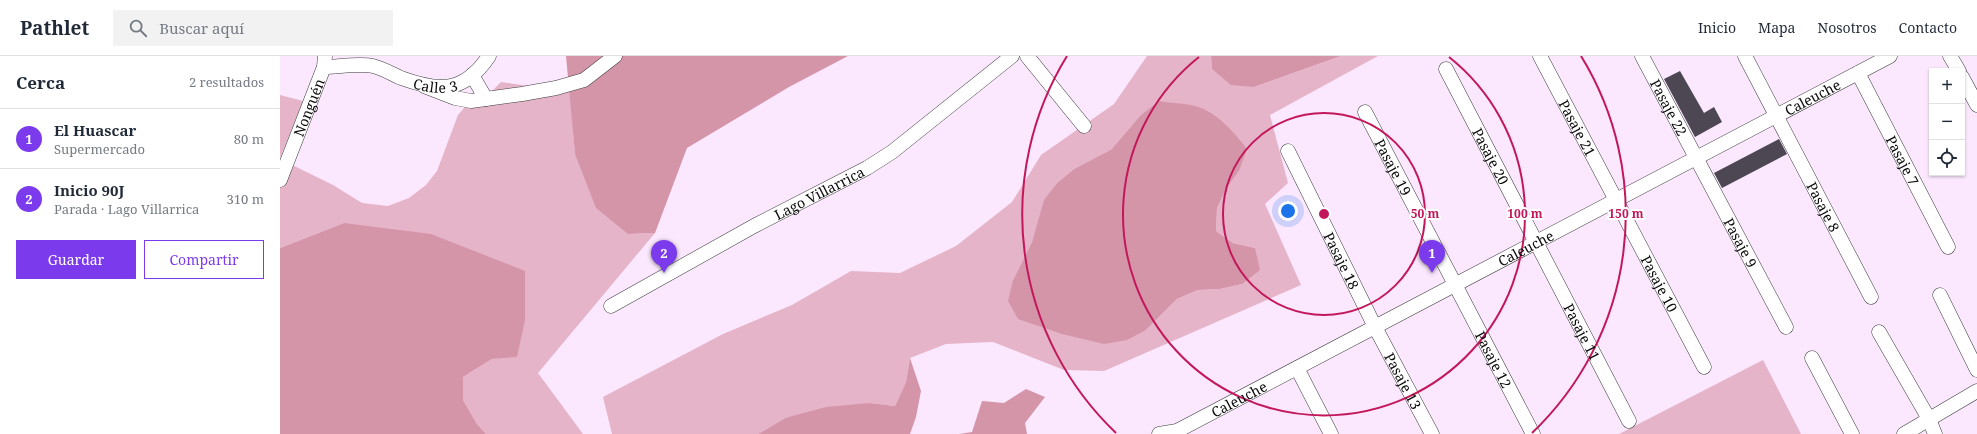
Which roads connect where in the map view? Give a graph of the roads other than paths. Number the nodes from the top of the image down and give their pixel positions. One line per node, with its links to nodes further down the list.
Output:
1 (362, 56): 12 (street)
2 (489, 56): 16 (street, Calle 3)
3 (615, 56): 19 (street)
4 (1012, 56): 33 (street, Lago Villarrica)
5 (1028, 56): 23 (street)
6 (1540, 56): 27 (street, Pasaje 21)
7 (1642, 56): 25 (street, Pasaje 22)
8 (1745, 56): 22 (street, Pasaje 8)
9 (1890, 56): 15 (street, Caleuche)
10 (1950, 56): 13 (street)
11 (324, 61): 12 (street); 26 (street, Nonguén)
12 (373, 66): 18 (street, Calle 3)
13 (1956, 68)
14 (1446, 69): 28 (street, Pasaje 20)
15 (1858, 73): 22 (street, Caleuche); 29 (street, Pasaje 7)
16 (472, 75): 18 (street, Calle 3); 19 (street)
17 (1965, 83): 20 (street)
18 (424, 86): 19 (street)
19 (486, 99)
20 (1977, 105)
21 (1365, 112): 30 (street, Pasaje 19)
22 (1776, 116): 25 (street, Caleuche); 32 (street, Pasaje 8)
23 (1084, 126)
24 (1288, 151): 34 (street, Pasaje 18)
25 (1696, 158): 27 (street, Caleuche); 35 (street, Pasaje 9)
26 (280, 180)
27 (1615, 201): 28 (street, Caleuche); 38 (street, Pasaje 10)
28 (1535, 243): 30 (street, Caleuche); 43 (street, Pasaje 11)
29 (1948, 247)
30 (1454, 285): 34 (street, Caleuche); 47 (street, Pasaje 12)
31 (1940, 295): 40 (street)
32 (1871, 297)
33 (611, 306)
34 (1375, 327): 39 (street, Caleuche); 46 (street, Pasaje 13)
35 (1786, 327)
36 (1880, 332): 42 (street)
37 (1812, 358): 48 (street)
38 (1704, 367)
39 (1297, 368): 44 (street, Caleuche); 45 (street)
40 (1977, 370)
41 (1977, 391): 42 (street)
42 (1929, 419): 49 (street); 50 (street)
43 (1629, 421)
44 (1159, 434)
45 (1331, 434)
46 (1432, 434)
47 (1533, 434)
48 (1852, 434)
49 (1904, 434)
50 (1935, 434)

